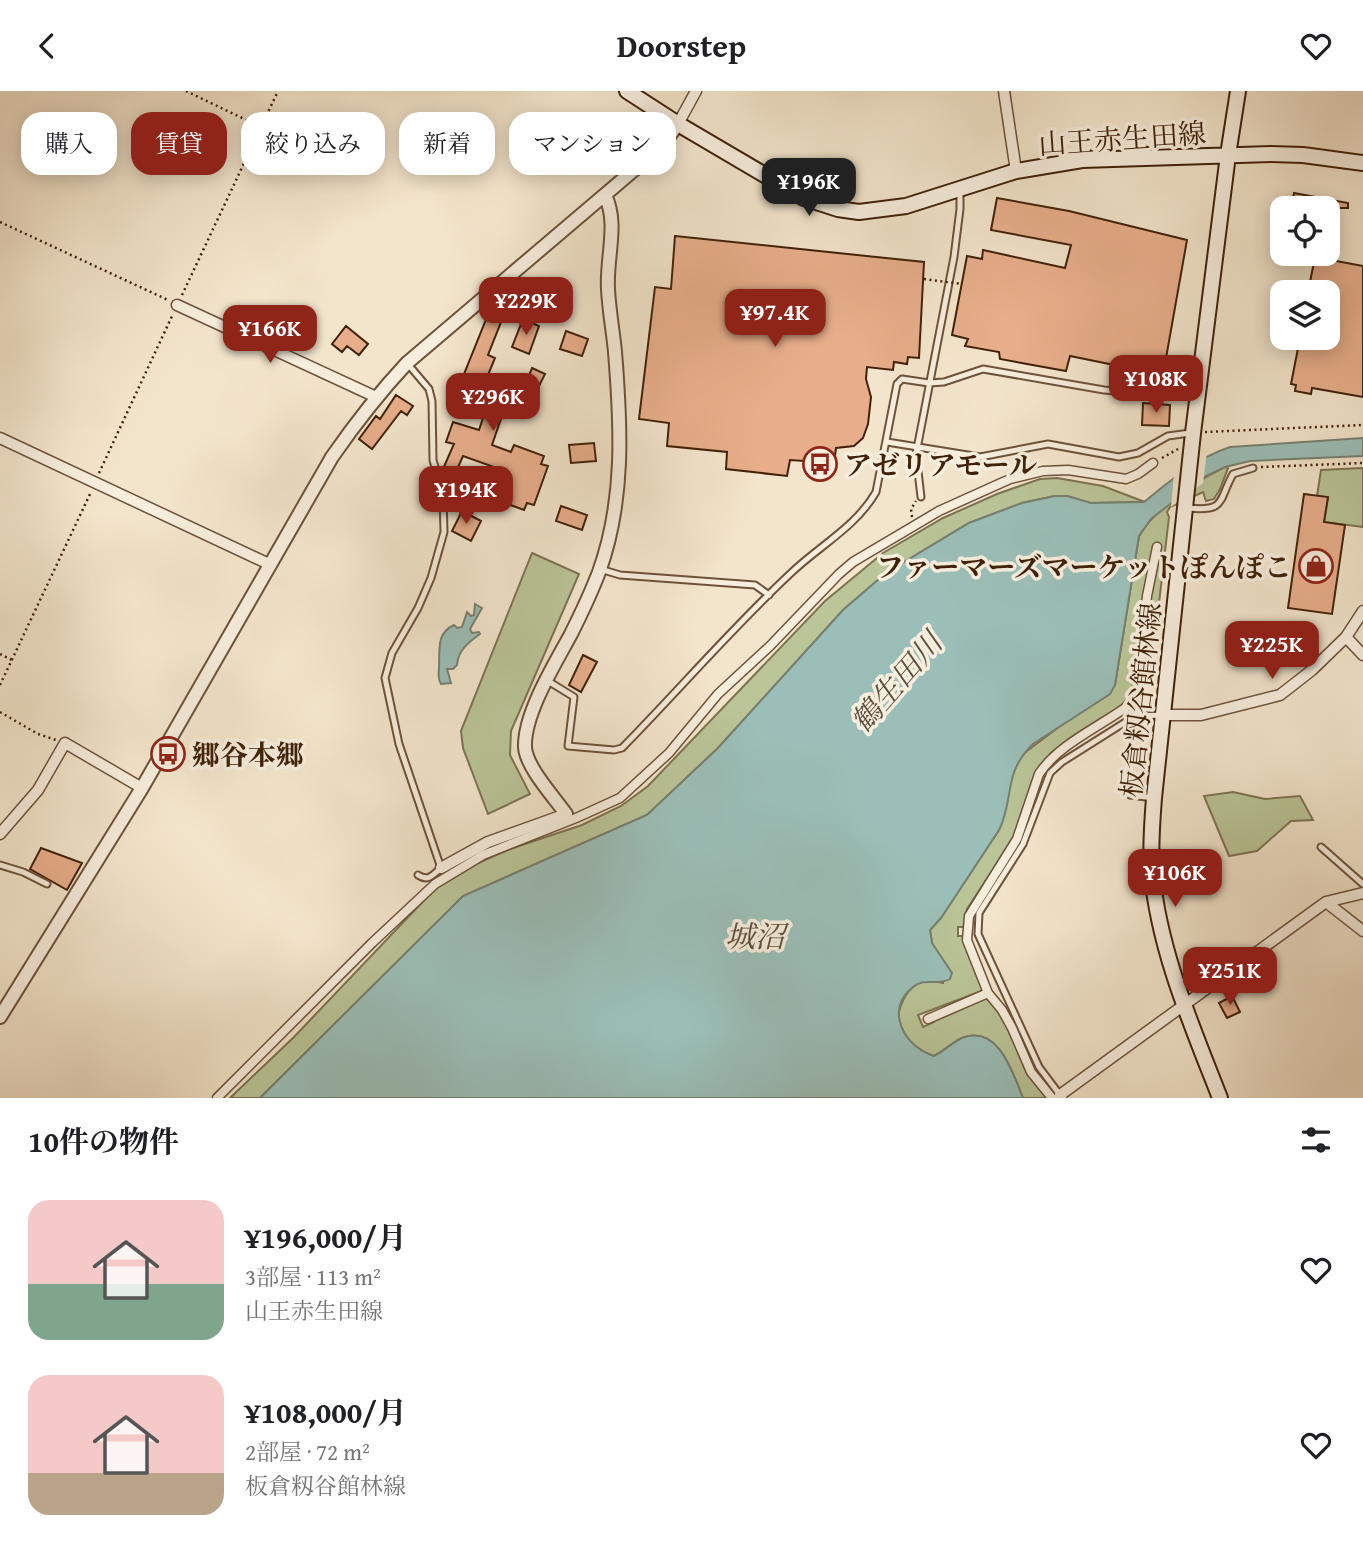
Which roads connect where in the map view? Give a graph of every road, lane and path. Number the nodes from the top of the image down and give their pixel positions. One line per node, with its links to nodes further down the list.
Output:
1 (186, 91): 8 (path)
2 (278, 91): 7 (path)
3 (627, 91): 9 (main road, 山王赤生田線)
4 (695, 91): 9 (street)
5 (1004, 91): 13 (street)
6 (1238, 91): 10 (main road, 板倉籾谷館林線)
7 (268, 112)
8 (241, 117)
9 (678, 124): 14 (main road, 山王赤生田線); 15 (street)
10 (1227, 155): 11 (main road, 山王赤生田線); 13 (main road, 山王赤生田線); 23 (main road, 板倉籾谷館林線)
11 (1363, 163)
12 (241, 169): 19 (path)
13 (1016, 171): 14 (main road, 山王赤生田線)
14 (960, 188): 21 (lane)
15 (606, 195): 20 (street); 39 (street)
16 (0, 222): 19 (path)
17 (924, 279): 18 (path, bridge)
18 (962, 284)
19 (177, 305): 22 (street); 33 (path)
20 (407, 363): 22 (street); 58 (lane)
21 (929, 383): 23 (lane); 27 (lane); 28 (lane)
22 (376, 397): 38 (street)
23 (1198, 398): 25 (main road, 板倉籾谷館林線)
24 (1363, 425): 25 (path)
25 (1193, 433): 28 (lane); 29 (main road, 板倉籾谷館林線)
26 (0, 438): 33 (street)
27 (887, 442): 28 (lane); 40 (lane)
28 (917, 446): 34 (lane)
29 (1186, 450): 30 (path); 35 (main road, 板倉籾谷館林線)
30 (1153, 463): 36 (street)
31 (1363, 463): 32 (path)
32 (1253, 468): 35 (lane)
33 (95, 482): 38 (street); 45 (path)
34 (921, 497): 36 (path)
35 (1186, 505): 49 (main road, 板倉籾谷館林線)
36 (914, 525): 70 (street)
37 (1157, 547): 65 (street)
38 (271, 565): 51 (street)
39 (600, 569): 40 (lane); 46 (street)
40 (769, 595): 46 (lane)
41 (1363, 611): 42 (street)
42 (1346, 637): 44 (street); 49 (street)
43 (0, 654): 45 (path)
44 (1363, 655)
45 (12, 660): 47 (path)
46 (546, 680): 54 (street)
47 (0, 685)
48 (0, 712): 50 (path)
49 (1163, 715): 53 (main road, 板倉籾谷館林線); 69 (lane)
50 (65, 743): 51 (street); 55 (street)
51 (142, 787): 67 (street)
52 (1130, 795): 53 (lane)
53 (1154, 798): 66 (main road, 板倉籾谷館林線)
54 (566, 814): 58 (street)
55 (0, 834)
56 (1321, 847): 61 (lane)
57 (0, 865): 60 (lane)
58 (441, 868): 59 (lane)
59 (418, 875)
60 (47, 884)
61 (1363, 884)
62 (1363, 893): 63 (street)
63 (1326, 902): 64 (street); 66 (street)
64 (1363, 931)
65 (988, 993): 68 (street); 69 (street)
66 (1184, 1005): 69 (street); 71 (main road, 板倉籾谷館林線)
67 (0, 1017)
68 (928, 1019)
69 (1058, 1097)
70 (217, 1098)
71 (1220, 1098)

